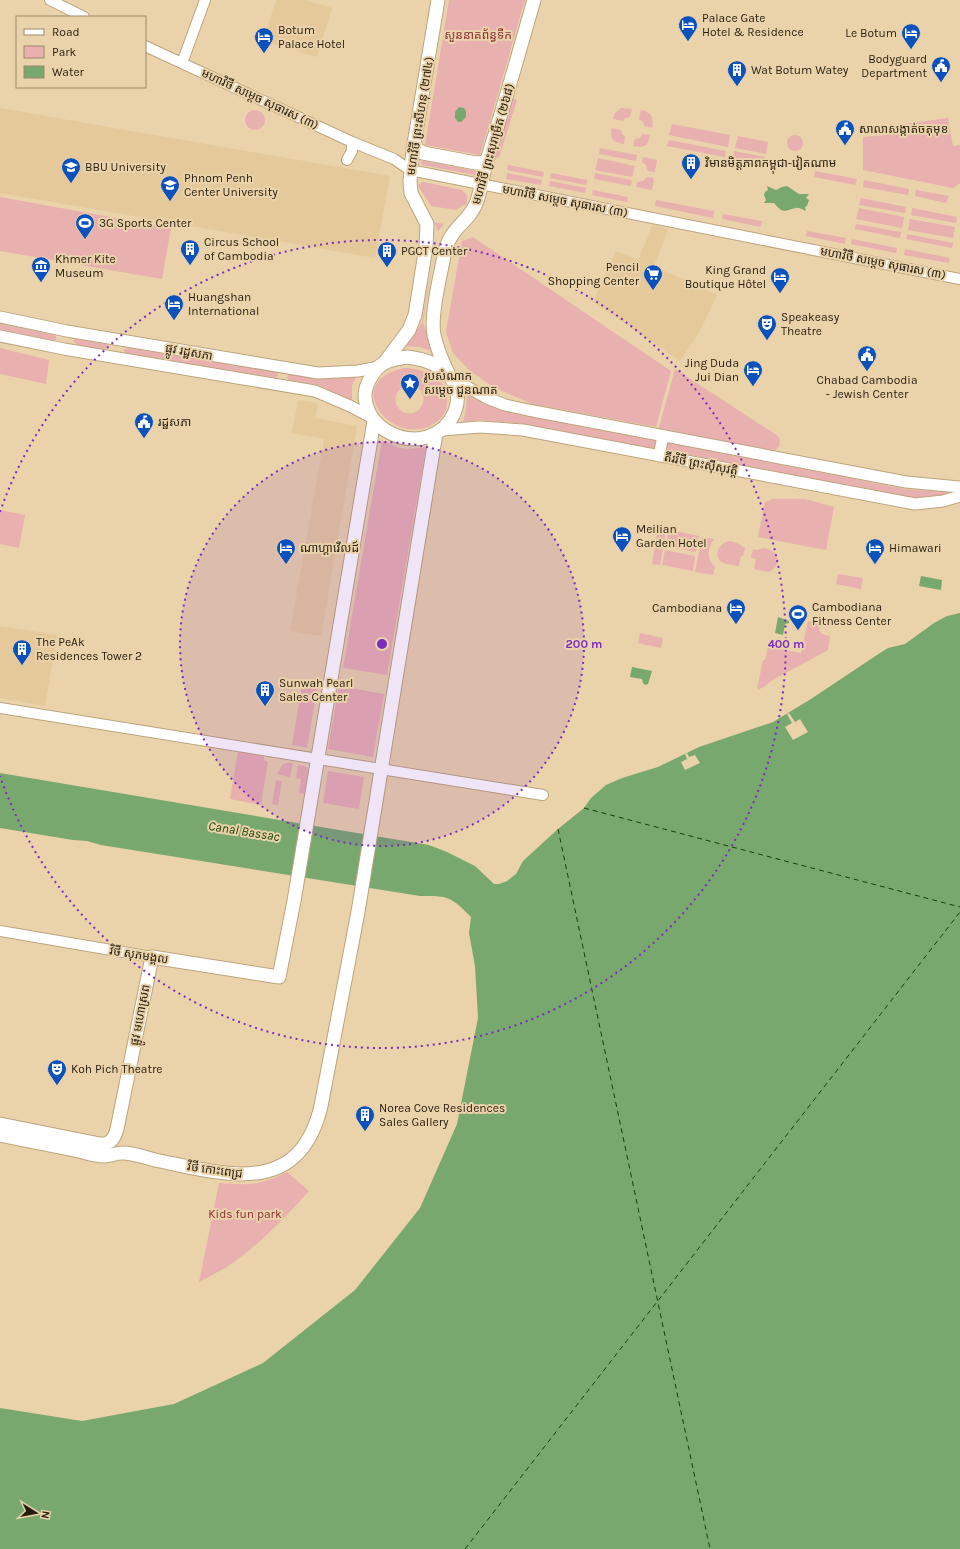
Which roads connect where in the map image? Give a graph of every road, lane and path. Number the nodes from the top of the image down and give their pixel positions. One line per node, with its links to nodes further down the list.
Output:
1 (50, 0): 5 (street)
2 (205, 0): 7 (street)
3 (438, 0): 9 (main road, មហាវិថី ព្រះសីហនុ (២៧៤))
4 (534, 0): 10 (main road, មហាវិថី ព្រះសុរាម្រឹត (២៦៨))
5 (82, 16)
6 (146, 46): 7 (street, មហាវិថី សម្តេច សុធារស (៣))
7 (182, 63): 8 (street, មហាវិថី សម្តេច សុធារស (៣))
8 (352, 142): 11 (street); 12 (street, មហាវិថី សម្តេច សុធារស (៣))
9 (414, 142): 10 (main road); 12 (main road, មហាវិថី ព្រះសីហនុ (២៧៤))
10 (488, 158): 13 (main road, មហាវិថី ព្រះសុរាម្រឹត (២៦៨))
11 (347, 160)
12 (410, 170): 13 (street, មហាវិថី សម្តេច សុធារស (៣)); 17 (main road, មហាវិថី ព្រះសីហនុ (២៧៤))
13 (482, 184): 14 (street, មហាវិថី សម្តេច សុធារស (៣)); 18 (main road, មហាវិថី ព្រះសុរាម្រឹត (២៦៨))
14 (960, 279)
15 (0, 318): 17 (main road, ផ្លូវ រដ្ឋសភា)
16 (0, 336): 19 (main road, ផ្លូវ រដ្ឋសភា)
17 (382, 365): 18 (main road); 19 (main road)
18 (450, 376): 20 (main road); 21 (main road, តីរវិថី ព្រះស៊ីសុវត្តិ)
19 (373, 419): 20 (main road); 26 (main road)
20 (439, 432): 22 (main road, តីរវិថី ព្រះស៊ីសុវត្តិ); 27 (main road, វិថី កោះពេជ្រ)
21 (663, 436): 22 (main road); 23 (main road, តីរវិថី ព្រះស៊ីសុវត្តិ)
22 (659, 456): 24 (main road, តីរវិថី ព្រះស៊ីសុវត្តិ)
23 (957, 487): 24 (main road)
24 (957, 498)
25 (0, 708): 26 (street)
26 (317, 758): 27 (street); 30 (main road, វិថី សុភមង្គល)
27 (380, 769): 28 (street); 32 (main road, វិថី កោះពេជ្រ)
28 (543, 795)
29 (0, 931): 30 (street, វិថី សុភមង្គល)
30 (152, 957): 31 (main road, ផ្លូវ មហោស្រព)
31 (0, 1124)
32 (0, 1135)

